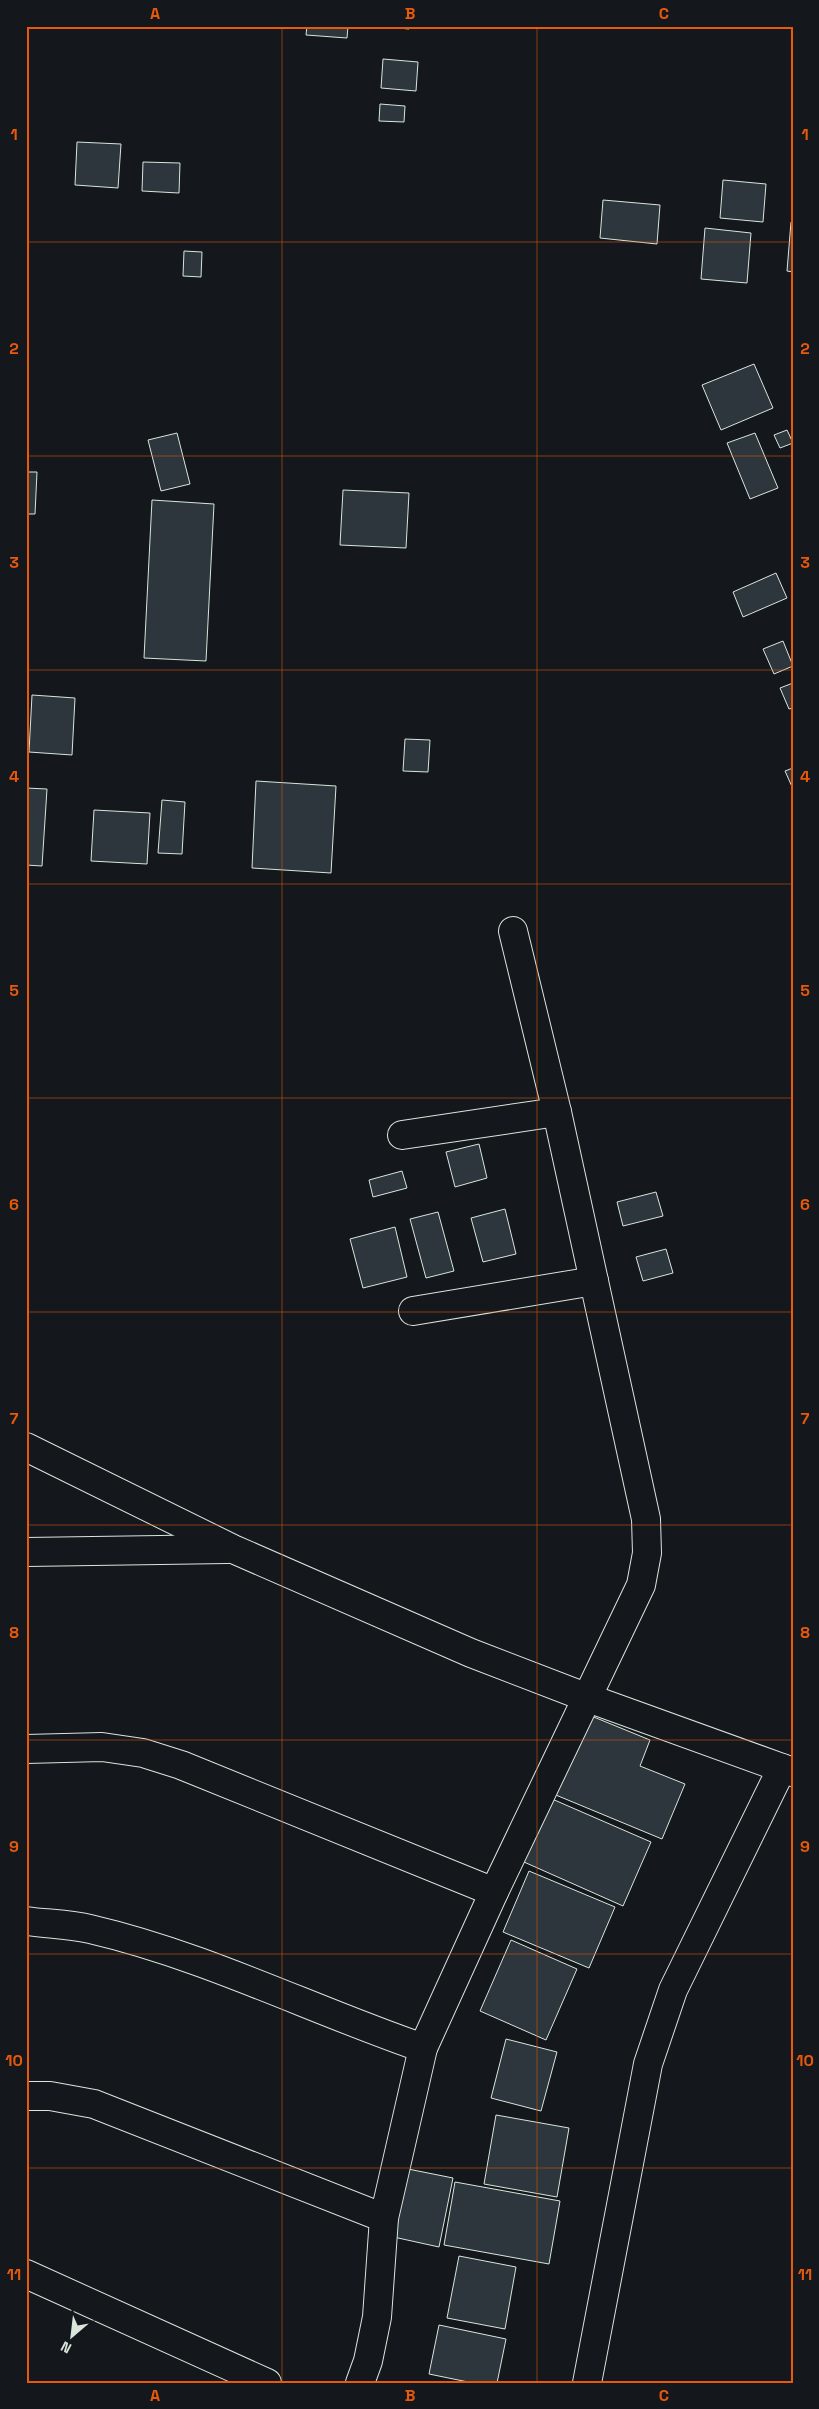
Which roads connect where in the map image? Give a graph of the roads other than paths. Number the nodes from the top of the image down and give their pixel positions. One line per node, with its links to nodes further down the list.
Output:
1 (513, 932): 2 (street)
2 (557, 1112): 3 (street); 4 (street)
3 (402, 1135)
4 (594, 1281): 5 (street); 9 (street)
5 (413, 1311)
6 (26, 1447): 7 (street)
7 (233, 1549): 8 (street); 9 (street)
8 (26, 1552)
9 (588, 1698): 11 (street); 12 (street)
10 (26, 1749): 12 (street)
11 (788, 1770): 20 (street)
12 (494, 1892): 14 (street)
13 (26, 1921): 14 (street)
14 (423, 2048): 16 (street)
15 (26, 2096): 16 (street)
16 (384, 2218): 19 (street)
17 (26, 2274): 18 (street)
18 (267, 2383)
19 (360, 2383)
20 (587, 2383)

